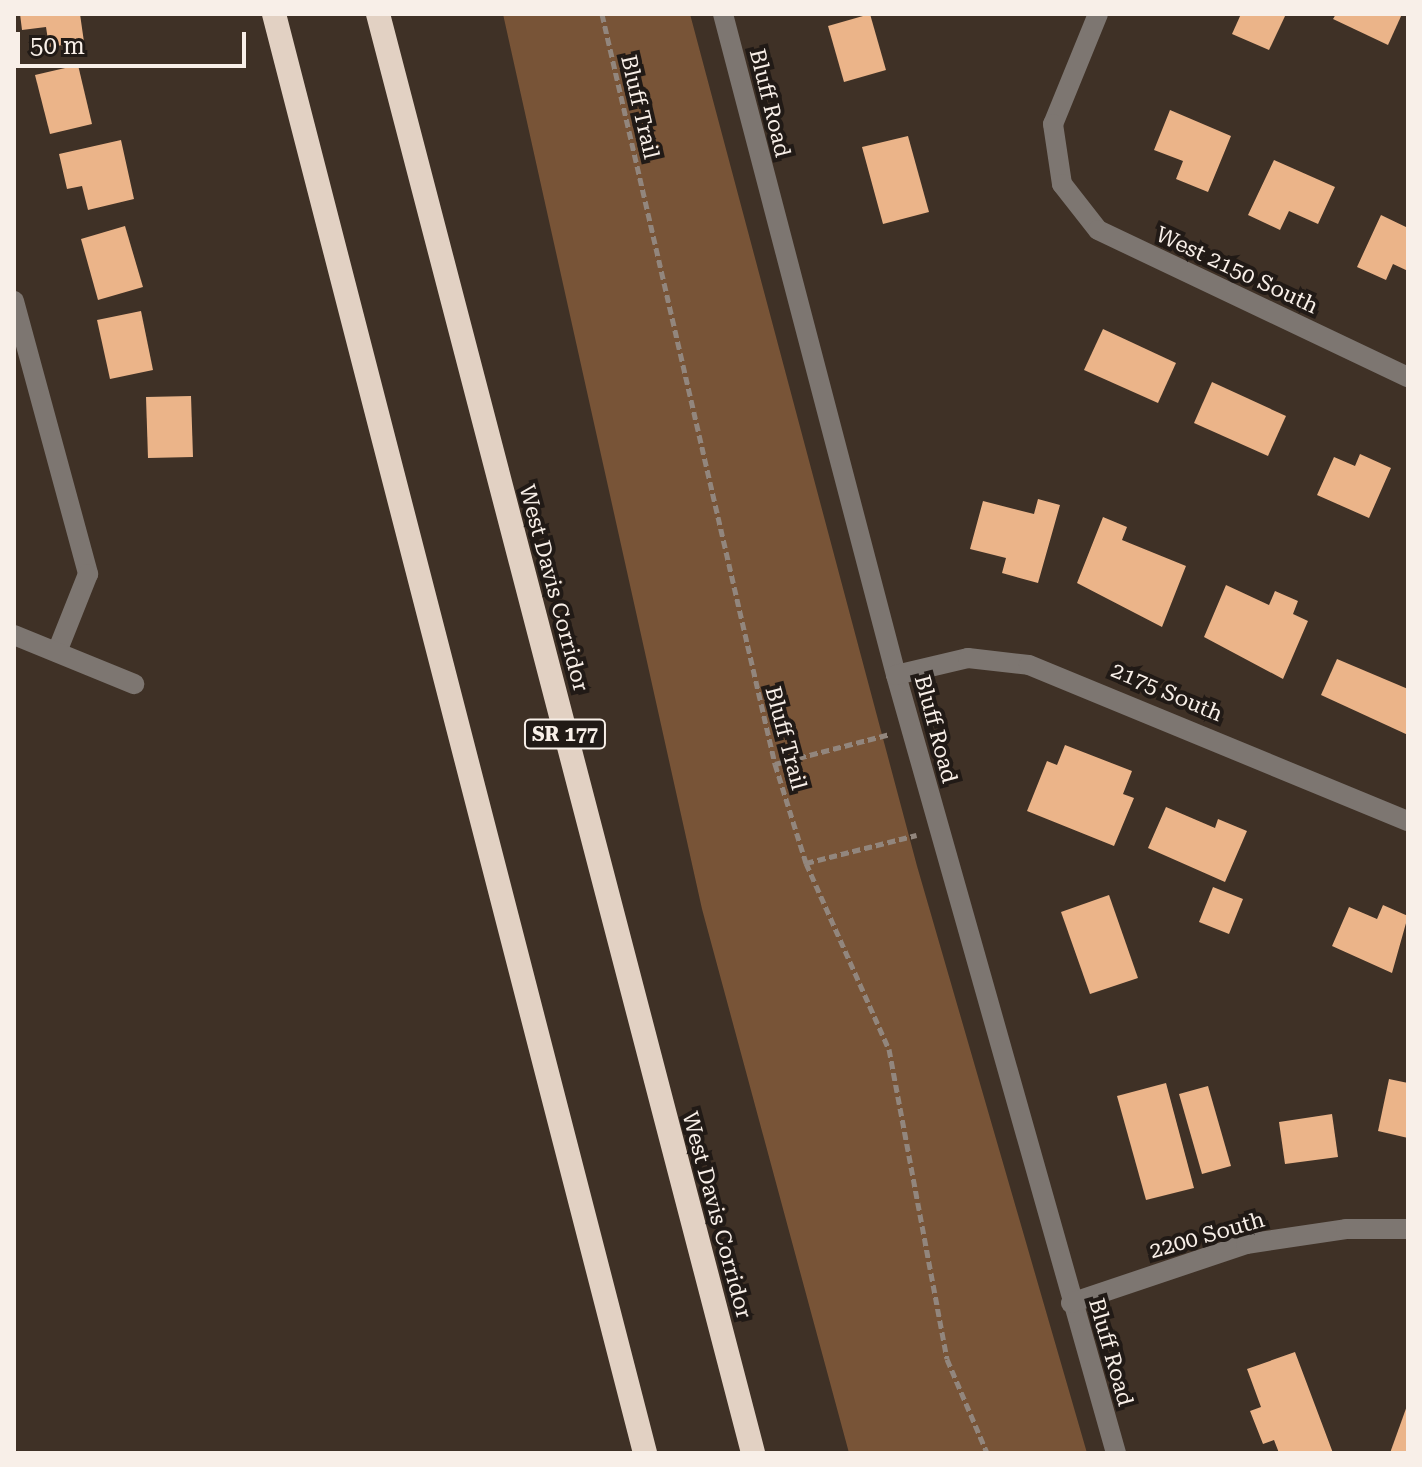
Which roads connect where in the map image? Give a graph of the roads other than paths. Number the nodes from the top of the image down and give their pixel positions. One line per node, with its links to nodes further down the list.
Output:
1 (274, 14): 14 (highway)
2 (378, 14): 15 (highway, West Davis Corridor / SR 177)
3 (723, 14): 9 (street, Bluff Road)
4 (1098, 14): 6 (street, West 2150 South)
5 (14, 301): 8 (street)
6 (1408, 377)
7 (14, 635): 8 (street)
8 (57, 652): 10 (street)
9 (896, 675): 11 (street, 2175 South); 13 (street, Bluff Road)
10 (134, 684)
11 (1408, 821)
12 (1408, 1229): 13 (street, 2200 South)
13 (1071, 1303): 16 (street, Bluff Road)
14 (645, 1453)
15 (753, 1453)
16 (1116, 1453)

